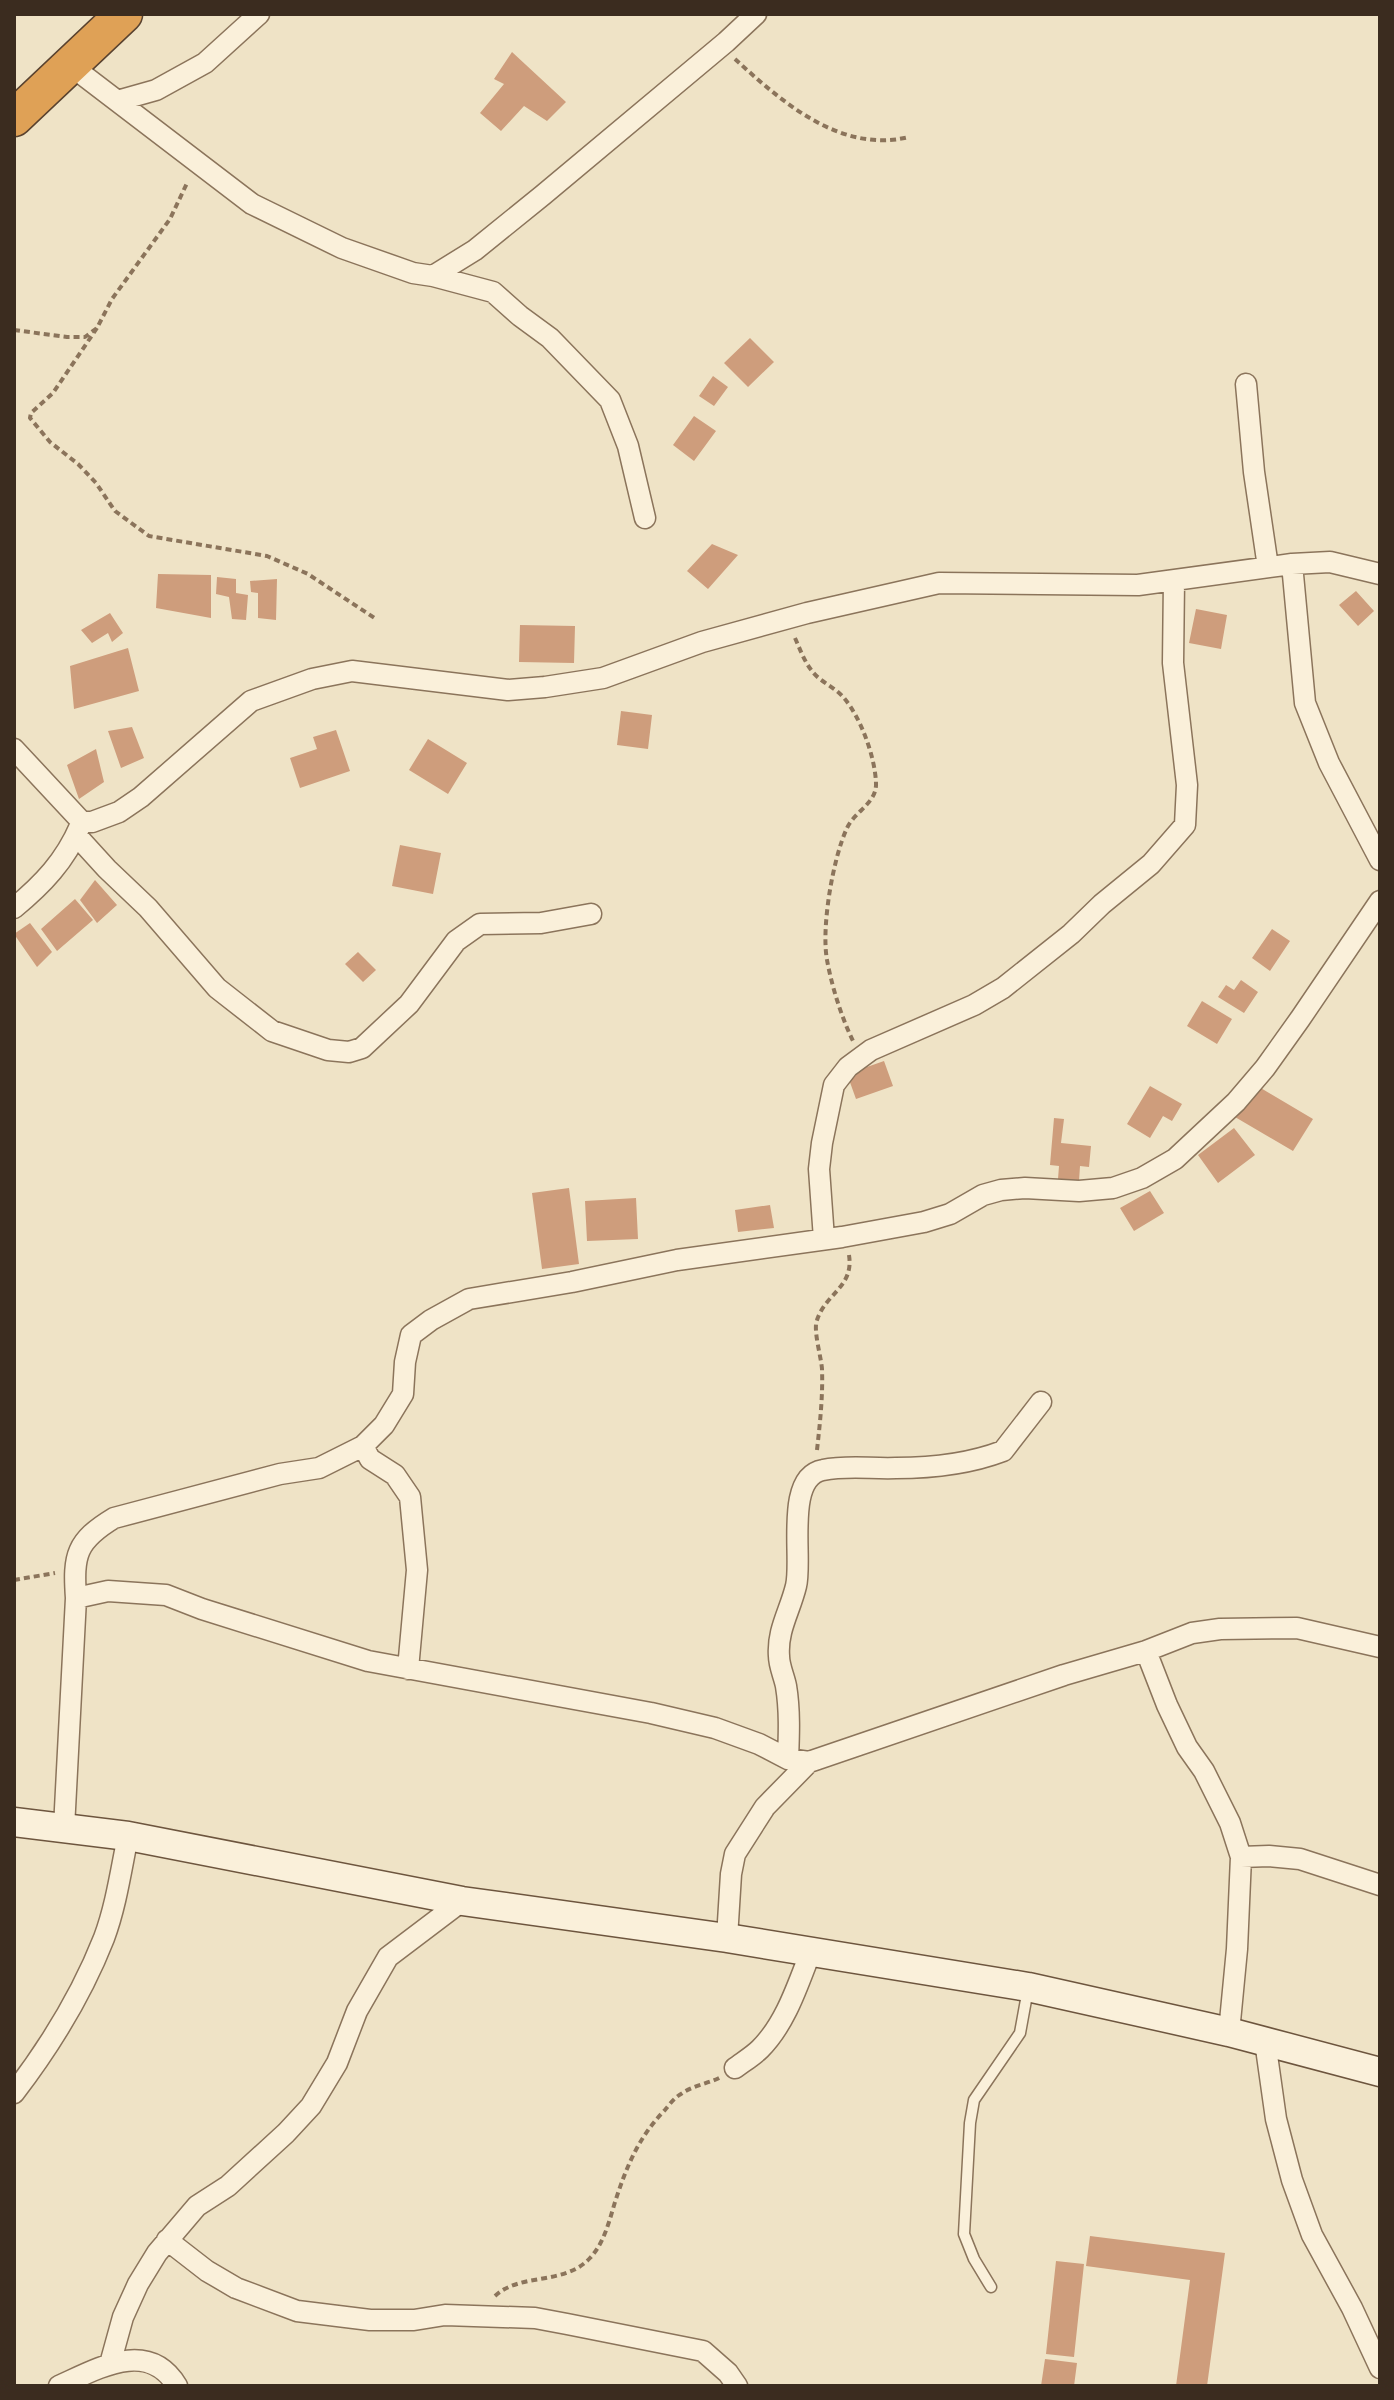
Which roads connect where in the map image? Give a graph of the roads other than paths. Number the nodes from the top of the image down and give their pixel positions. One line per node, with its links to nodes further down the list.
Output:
1 (124, 14): 4 (highway)
2 (259, 14): 5 (street)
3 (756, 14): 7 (street)
4 (70, 65): 5 (street); 6 (highway)
5 (117, 101): 7 (street)
6 (14, 118)
7 (433, 276): 9 (street)
8 (1246, 384): 11 (street)
9 (645, 518)
10 (1292, 564): 11 (street); 12 (street); 16 (street)
11 (1268, 567): 13 (street)
12 (1380, 574)
13 (1174, 580): 15 (street); 20 (street)
14 (14, 749): 15 (street)
15 (79, 829): 18 (street); 19 (street)
16 (1380, 860)
17 (1380, 901): 20 (street)
18 (14, 908)
19 (591, 914)
20 (833, 1238): 22 (street)
21 (1041, 1402): 27 (street)
22 (363, 1446): 23 (street); 26 (street)
23 (76, 1598): 26 (street); 29 (street)
24 (1380, 1647): 25 (street)
25 (1146, 1651): 27 (street); 31 (street)
26 (408, 1669): 27 (street)
27 (798, 1760): 34 (street)
28 (14, 1822): 29 (street)
29 (64, 1828): 30 (street)
30 (128, 1836): 33 (street); 41 (street)
31 (1241, 1857): 32 (street); 37 (street)
32 (1380, 1885)
33 (462, 1901): 34 (street); 42 (street)
34 (727, 1938): 35 (street)
35 (811, 1951): 36 (street); 39 (street)
36 (1028, 1987): 37 (street); 43 (lane)
37 (1229, 2032): 38 (street)
38 (1265, 2041): 40 (street); 45 (street)
39 (735, 2068)
40 (1380, 2072)
41 (14, 2093)
42 (167, 2240): 44 (street); 48 (street)
43 (991, 2287)
44 (110, 2364): 46 (street); 47 (street)
45 (1380, 2368)
46 (59, 2386)
47 (177, 2386)
48 (737, 2386)

